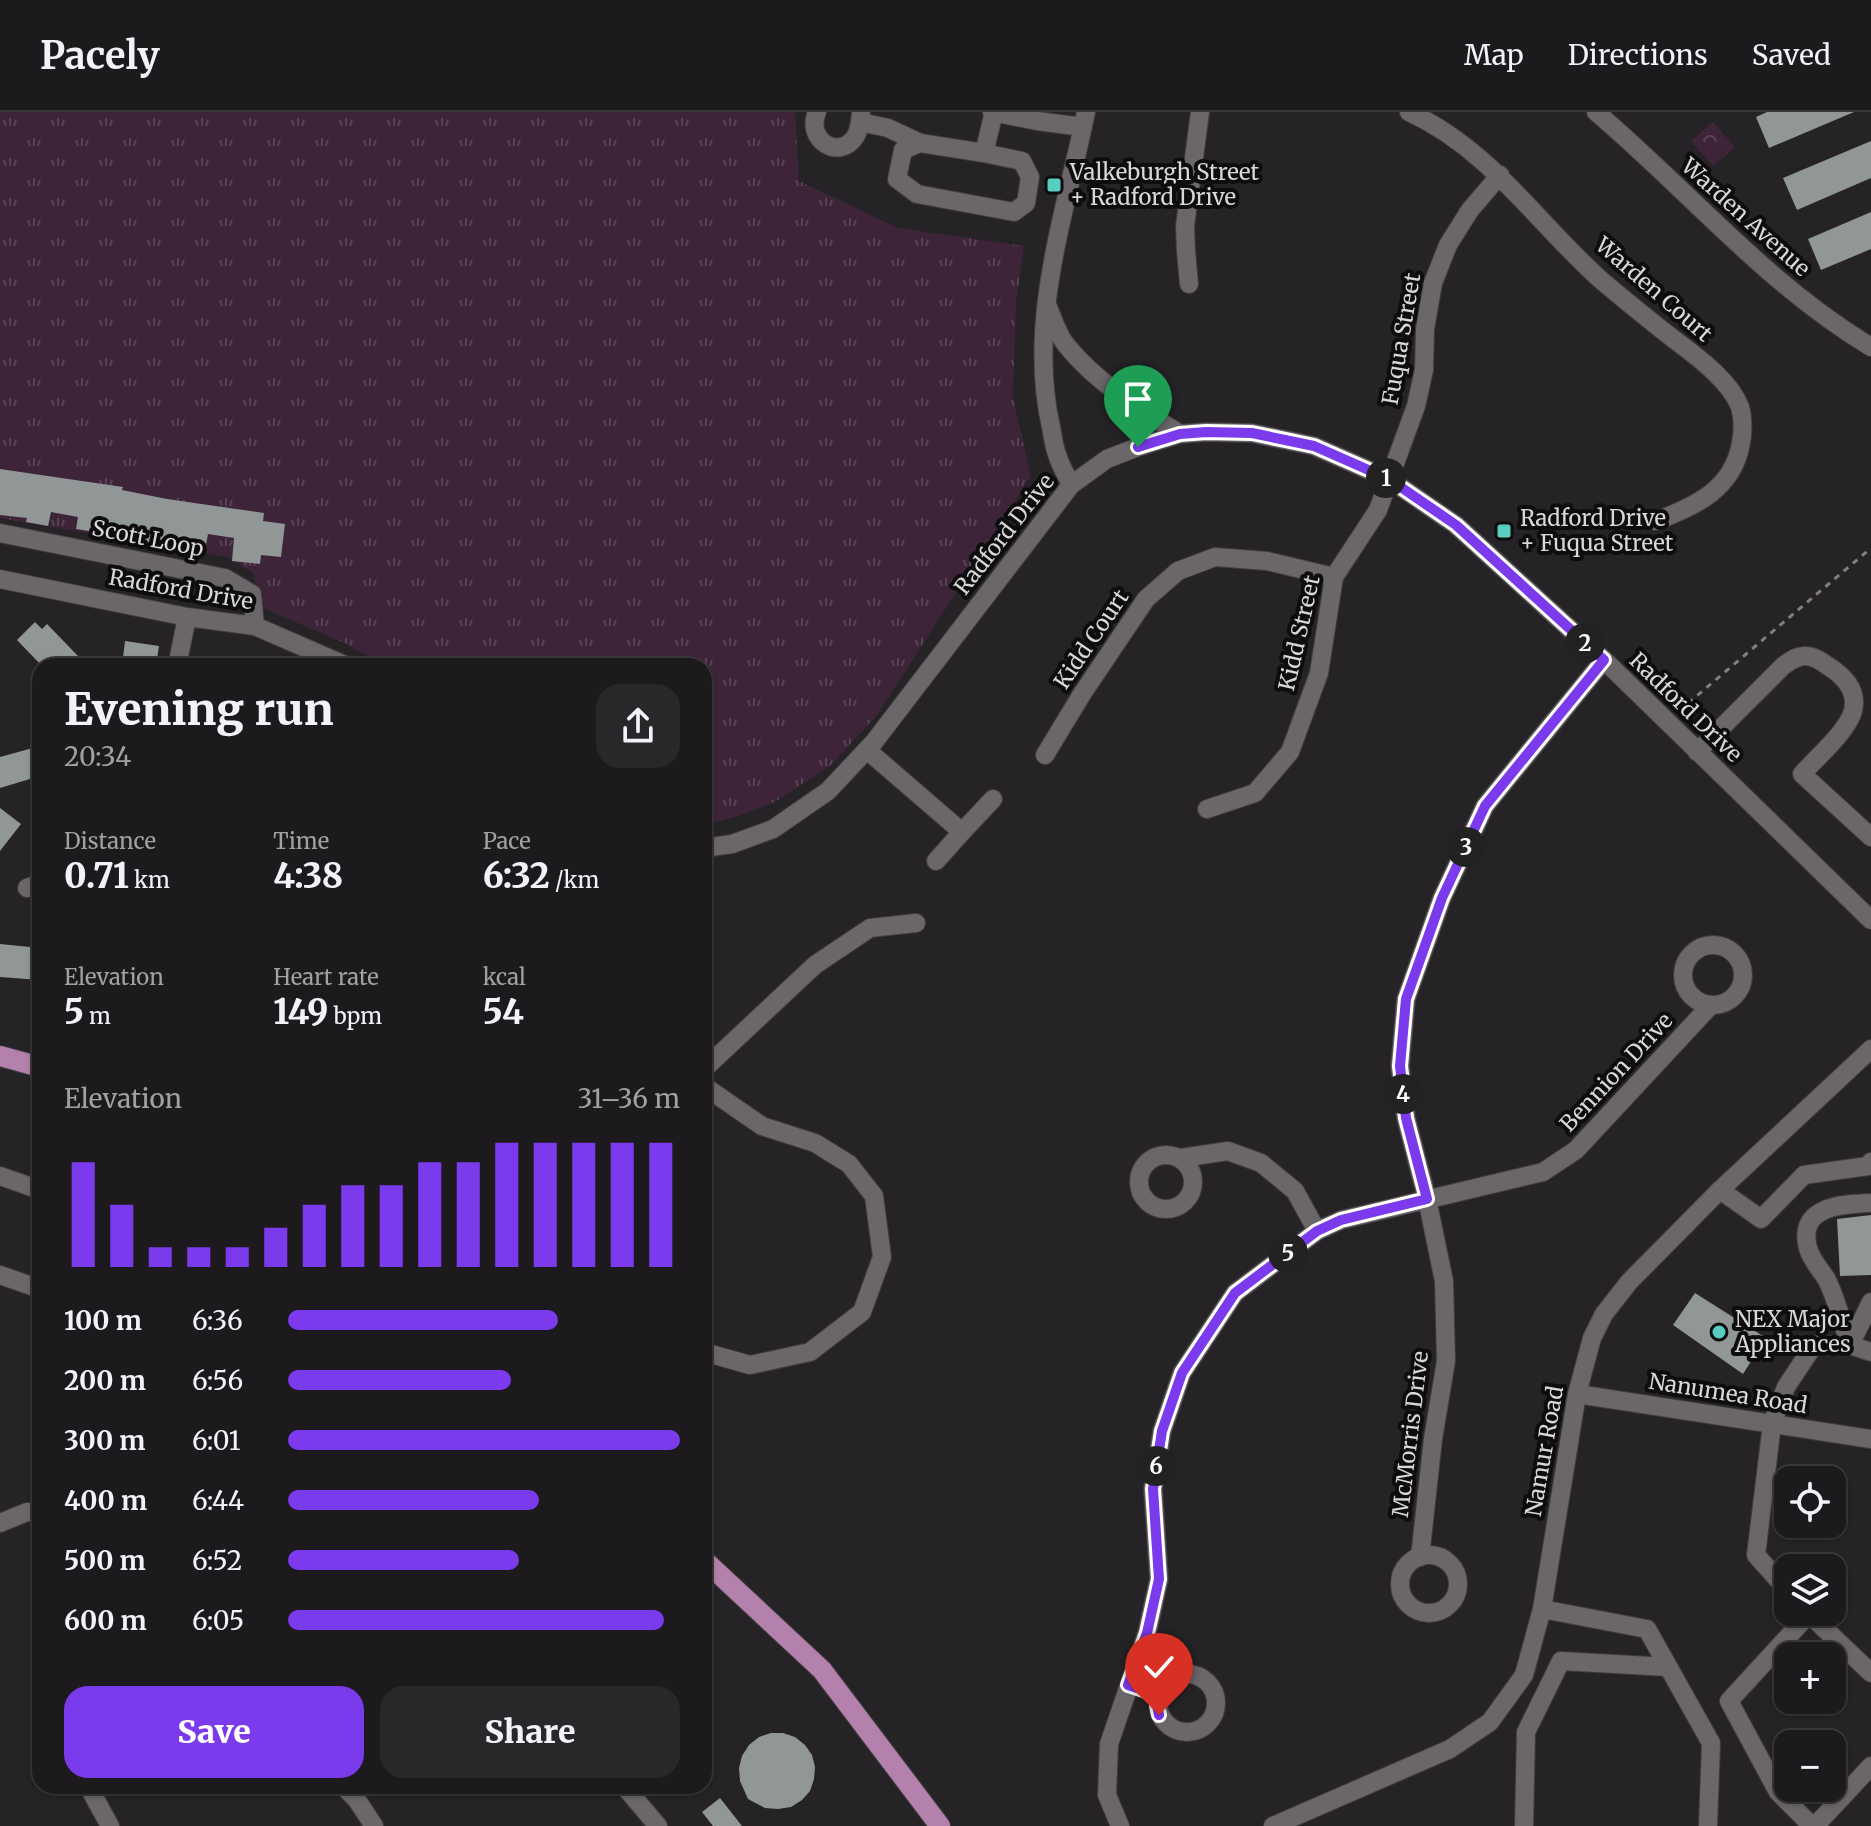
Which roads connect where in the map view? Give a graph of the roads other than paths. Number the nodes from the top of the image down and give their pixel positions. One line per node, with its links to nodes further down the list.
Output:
1 (817, 112): 5 (street)
2 (993, 112): 7 (street); 10 (street)
3 (1200, 112): 12 (street)
4 (1409, 112): 11 (street, Warden Court)
5 (860, 115): 9 (street)
6 (1606, 115): 14 (street, Warden Avenue)
7 (1038, 117): 8 (street)
8 (1084, 120): 13 (street)
9 (920, 143): 10 (street); 10 (street)
10 (984, 153)
11 (1500, 175): 16 (street, Fuqua Street); 18 (street, Warden Court)
12 (1189, 284)
13 (1047, 304): 15 (street); 17 (street)
14 (1871, 347)
15 (1180, 434): 16 (street, Radford Drive); 17 (street, Radford Drive)
16 (1389, 479): 20 (street, Kidd Street); 26 (street, Radford Drive)
17 (1071, 485): 27 (street, Radford Drive)
18 (1656, 521)
19 (0, 533): 23 (street, Scott Loop)
20 (1334, 577): 29 (street, Kidd Court); 31 (street, Kidd Street)
21 (0, 579): 22 (street, Radford Drive)
22 (187, 617): 23 (street, Radford Drive); 24 (street)
23 (255, 626): 25 (street, Radford Drive)
24 (179, 658)
25 (329, 658)
26 (1604, 660): 28 (street, Radford Drive); 49 (street, McMorris Drive)
27 (867, 750): 32 (street); 34 (street, Radford Drive)
28 (1697, 752): 33 (street); 36 (street, Radford Drive)
29 (1045, 755)
30 (993, 799): 32 (street)
31 (1207, 809)
32 (962, 832): 35 (street)
33 (1871, 837)
34 (712, 847)
35 (936, 861)
36 (1871, 920)
37 (916, 923): 41 (street)
38 (1711, 1005): 49 (street, Bennion Drive)
39 (1871, 1049): 48 (street, Namur Road)
40 (0, 1056): 42 (main road)
41 (712, 1062)
42 (32, 1065)
43 (712, 1092): 57 (street)
44 (1181, 1158): 51 (street)
45 (1870, 1164): 48 (street)
46 (0, 1176): 47 (street)
47 (32, 1187)
48 (1720, 1190): 58 (street, Namur Road)
49 (1427, 1199): 51 (street, Bennion Drive); 63 (street, McMorris Drive)
50 (1871, 1203): 55 (street)
51 (1317, 1231): 71 (street, Bennion Drive)
52 (0, 1275): 53 (street)
53 (32, 1286)
54 (1871, 1302): 55 (street)
55 (1850, 1345): 56 (street); 59 (street)
56 (1871, 1352)
57 (712, 1354)
58 (1577, 1394): 59 (street, Nanumea Road); 66 (street, Namur Road)
59 (1772, 1424): 60 (street, Nanumea Road); 65 (street)
60 (1871, 1439)
61 (32, 1512): 62 (street)
62 (0, 1523)
63 (1420, 1557)
64 (712, 1567): 80 (main road)
65 (1774, 1575)
66 (1542, 1609): 69 (street); 82 (street, Namur Road)
67 (1796, 1626): 85 (street)
68 (1822, 1626): 70 (street)
69 (1668, 1667): 83 (street); 84 (street)
70 (1871, 1673)
71 (1128, 1685): 72 (street); 81 (street, Bennion Drive)
72 (1158, 1695)
73 (1871, 1766): 85 (street)
74 (92, 1794): 77 (street)
75 (351, 1794): 78 (street)
76 (631, 1794): 79 (street)
77 (110, 1826)
78 (374, 1826)
79 (657, 1826)
80 (940, 1826)
81 (1120, 1826)
82 (1273, 1826)
83 (1524, 1826)
84 (1708, 1826)
85 (1814, 1826)

